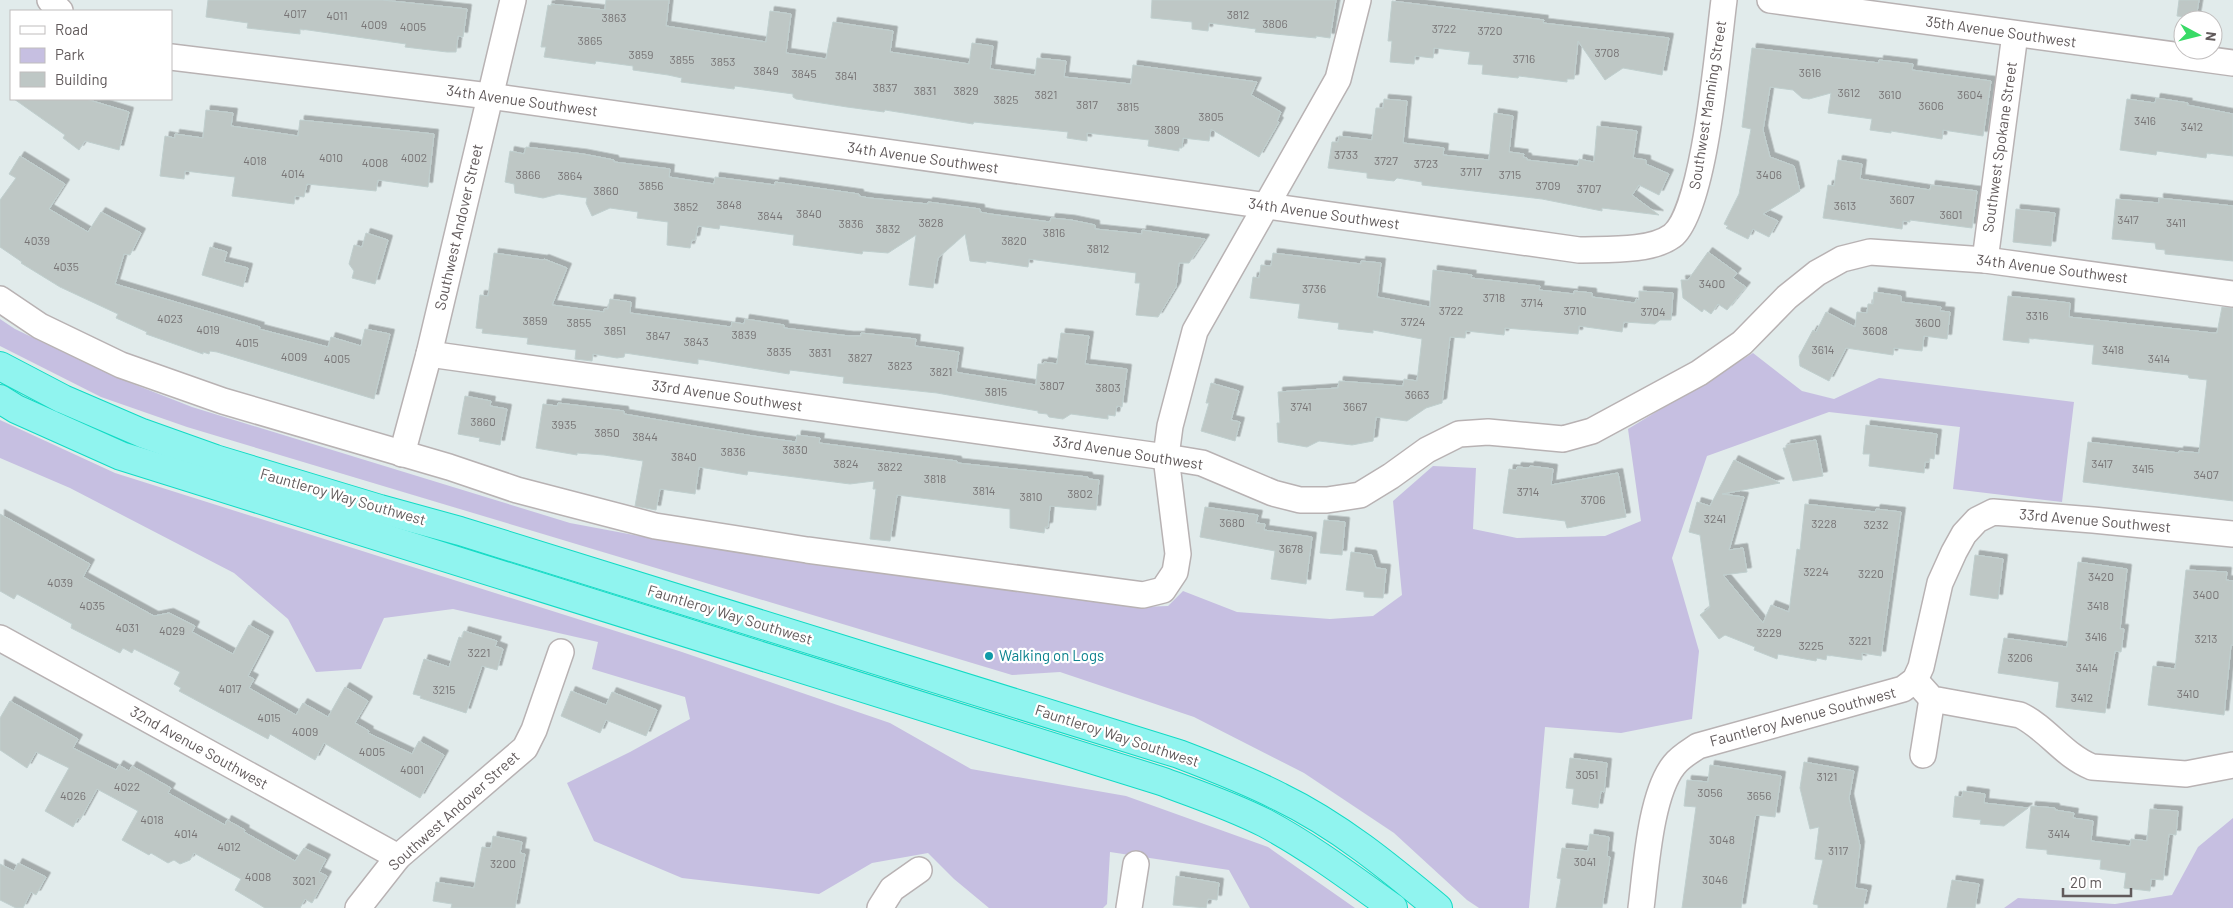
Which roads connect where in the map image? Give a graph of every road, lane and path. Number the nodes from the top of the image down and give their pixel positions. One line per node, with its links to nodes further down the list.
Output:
1 (50, 0): 6 (street)
2 (513, 0): 10 (street, Southwest Andover Street)
3 (1358, 0): 11 (street)
4 (1724, 0): 12 (street, Southwest Manning Street)
5 (1770, 0): 7 (street, 35th Avenue Southwest)
6 (59, 10)
7 (2015, 34): 9 (street, 35th Avenue Southwest); 14 (street, Southwest Spokane Street)
8 (172, 57): 10 (street, 34th Avenue Southwest)
9 (2233, 63)
10 (489, 96): 11 (street, 34th Avenue Southwest); 17 (street, Southwest Andover Street)
11 (1265, 206): 12 (street, 34th Avenue Southwest); 21 (street)
12 (1673, 235)
13 (1870, 252): 14 (street, 34th Avenue Southwest); 21 (street, 33rd Avenue Southwest)
14 (1985, 260): 15 (street, 34th Avenue Southwest)
15 (2233, 294)
16 (0, 299): 20 (street)
17 (429, 354): 20 (street, Southwest Andover Street); 21 (street, 33rd Avenue Southwest)
18 (0, 366): 36 (highway, Fauntleroy Way Southwest)
19 (0, 399): 35 (highway, Fauntleroy Way Southwest)
20 (402, 454): 21 (street)
21 (1166, 457)
22 (2233, 534): 25 (street, 33rd Avenue Southwest)
23 (0, 638): 29 (street, 32nd Avenue Southwest)
24 (561, 652): 29 (street, Southwest Andover Street)
25 (1915, 680): 26 (street, Fauntleroy Avenue Southwest); 37 (street, Fauntleroy Avenue Southwest)
26 (1932, 699): 27 (street); 28 (street)
27 (1923, 755)
28 (2233, 765)
29 (398, 858): 32 (street, Southwest Andover Street)
30 (1136, 864): 34 (street)
31 (919, 870): 33 (street)
32 (358, 908)
33 (880, 908)
34 (1129, 908)
35 (1393, 908)
36 (1438, 908)
37 (1641, 908)

